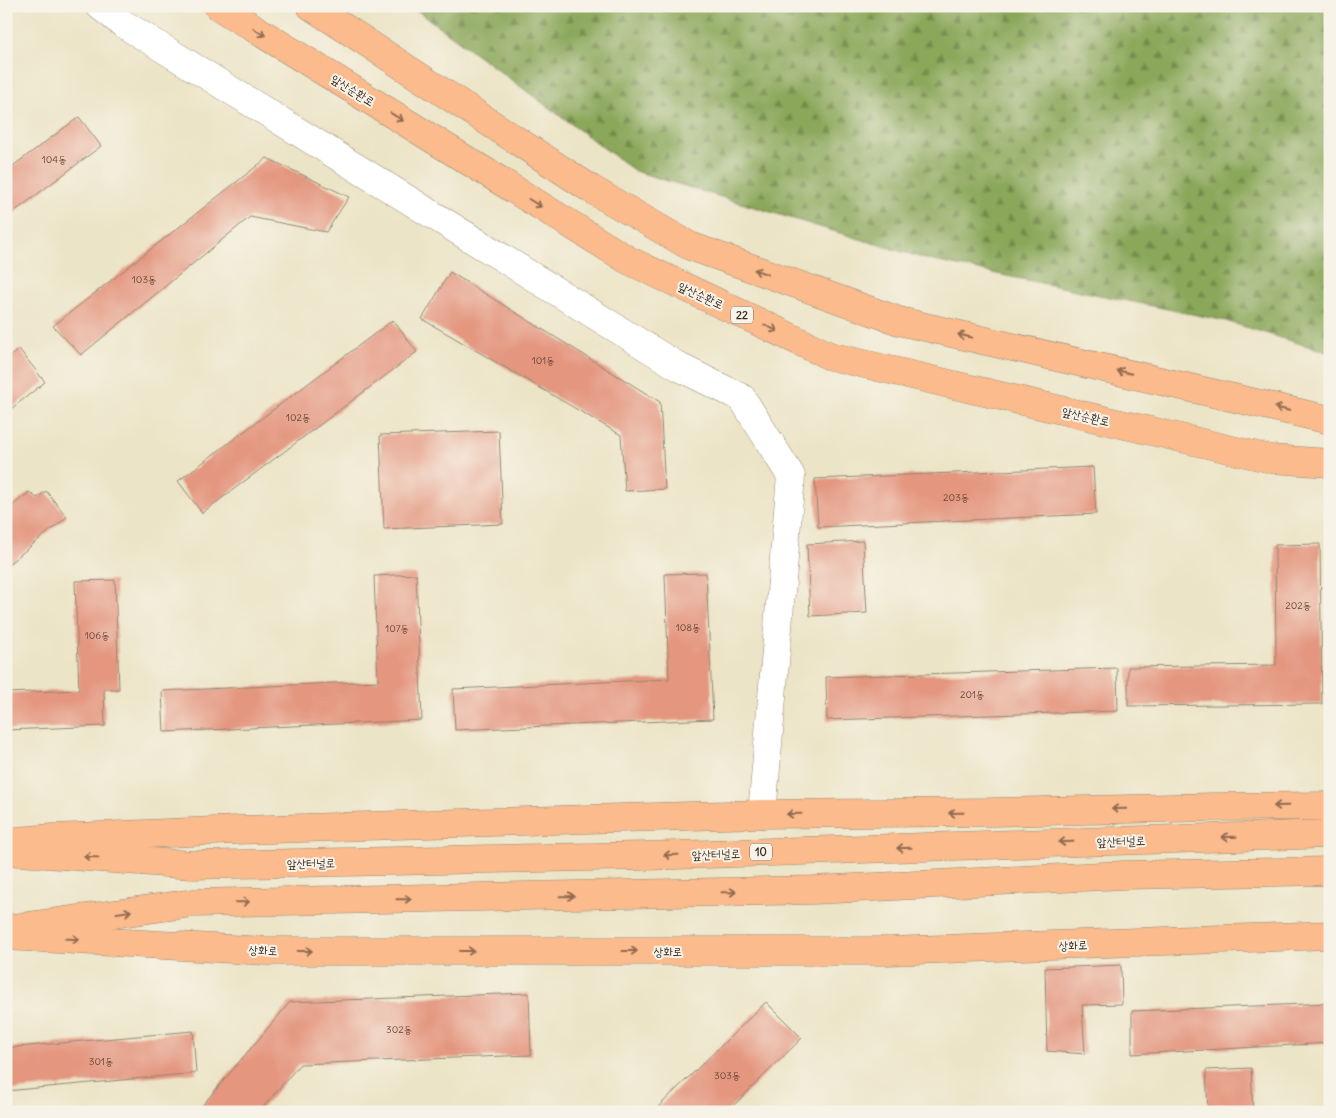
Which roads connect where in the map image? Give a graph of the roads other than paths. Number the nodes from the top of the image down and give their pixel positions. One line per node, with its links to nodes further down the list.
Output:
1 (100, 6): 9 (lane)
2 (218, 6): 5 (main road, 앞산순환로 / 22, one-way to 5)
3 (311, 6): 4 (main road, one-way to 3)
4 (1330, 420)
5 (1270, 459): 6 (main road, 앞산순환로 / 22); 7 (main road)
6 (1330, 463)
7 (1330, 477)
8 (1330, 806): 9 (main road, one-way to 9)
9 (762, 814): 11 (main road)
10 (1330, 834): 12 (main road, 앞산터널로 / 10, one-way to 12)
11 (6, 842)
12 (6, 851)
13 (1330, 871): 14 (main road, one-way to 13)
14 (6, 929)
15 (1330, 935): 16 (main road, 상화로, one-way to 15)
16 (6, 936)

